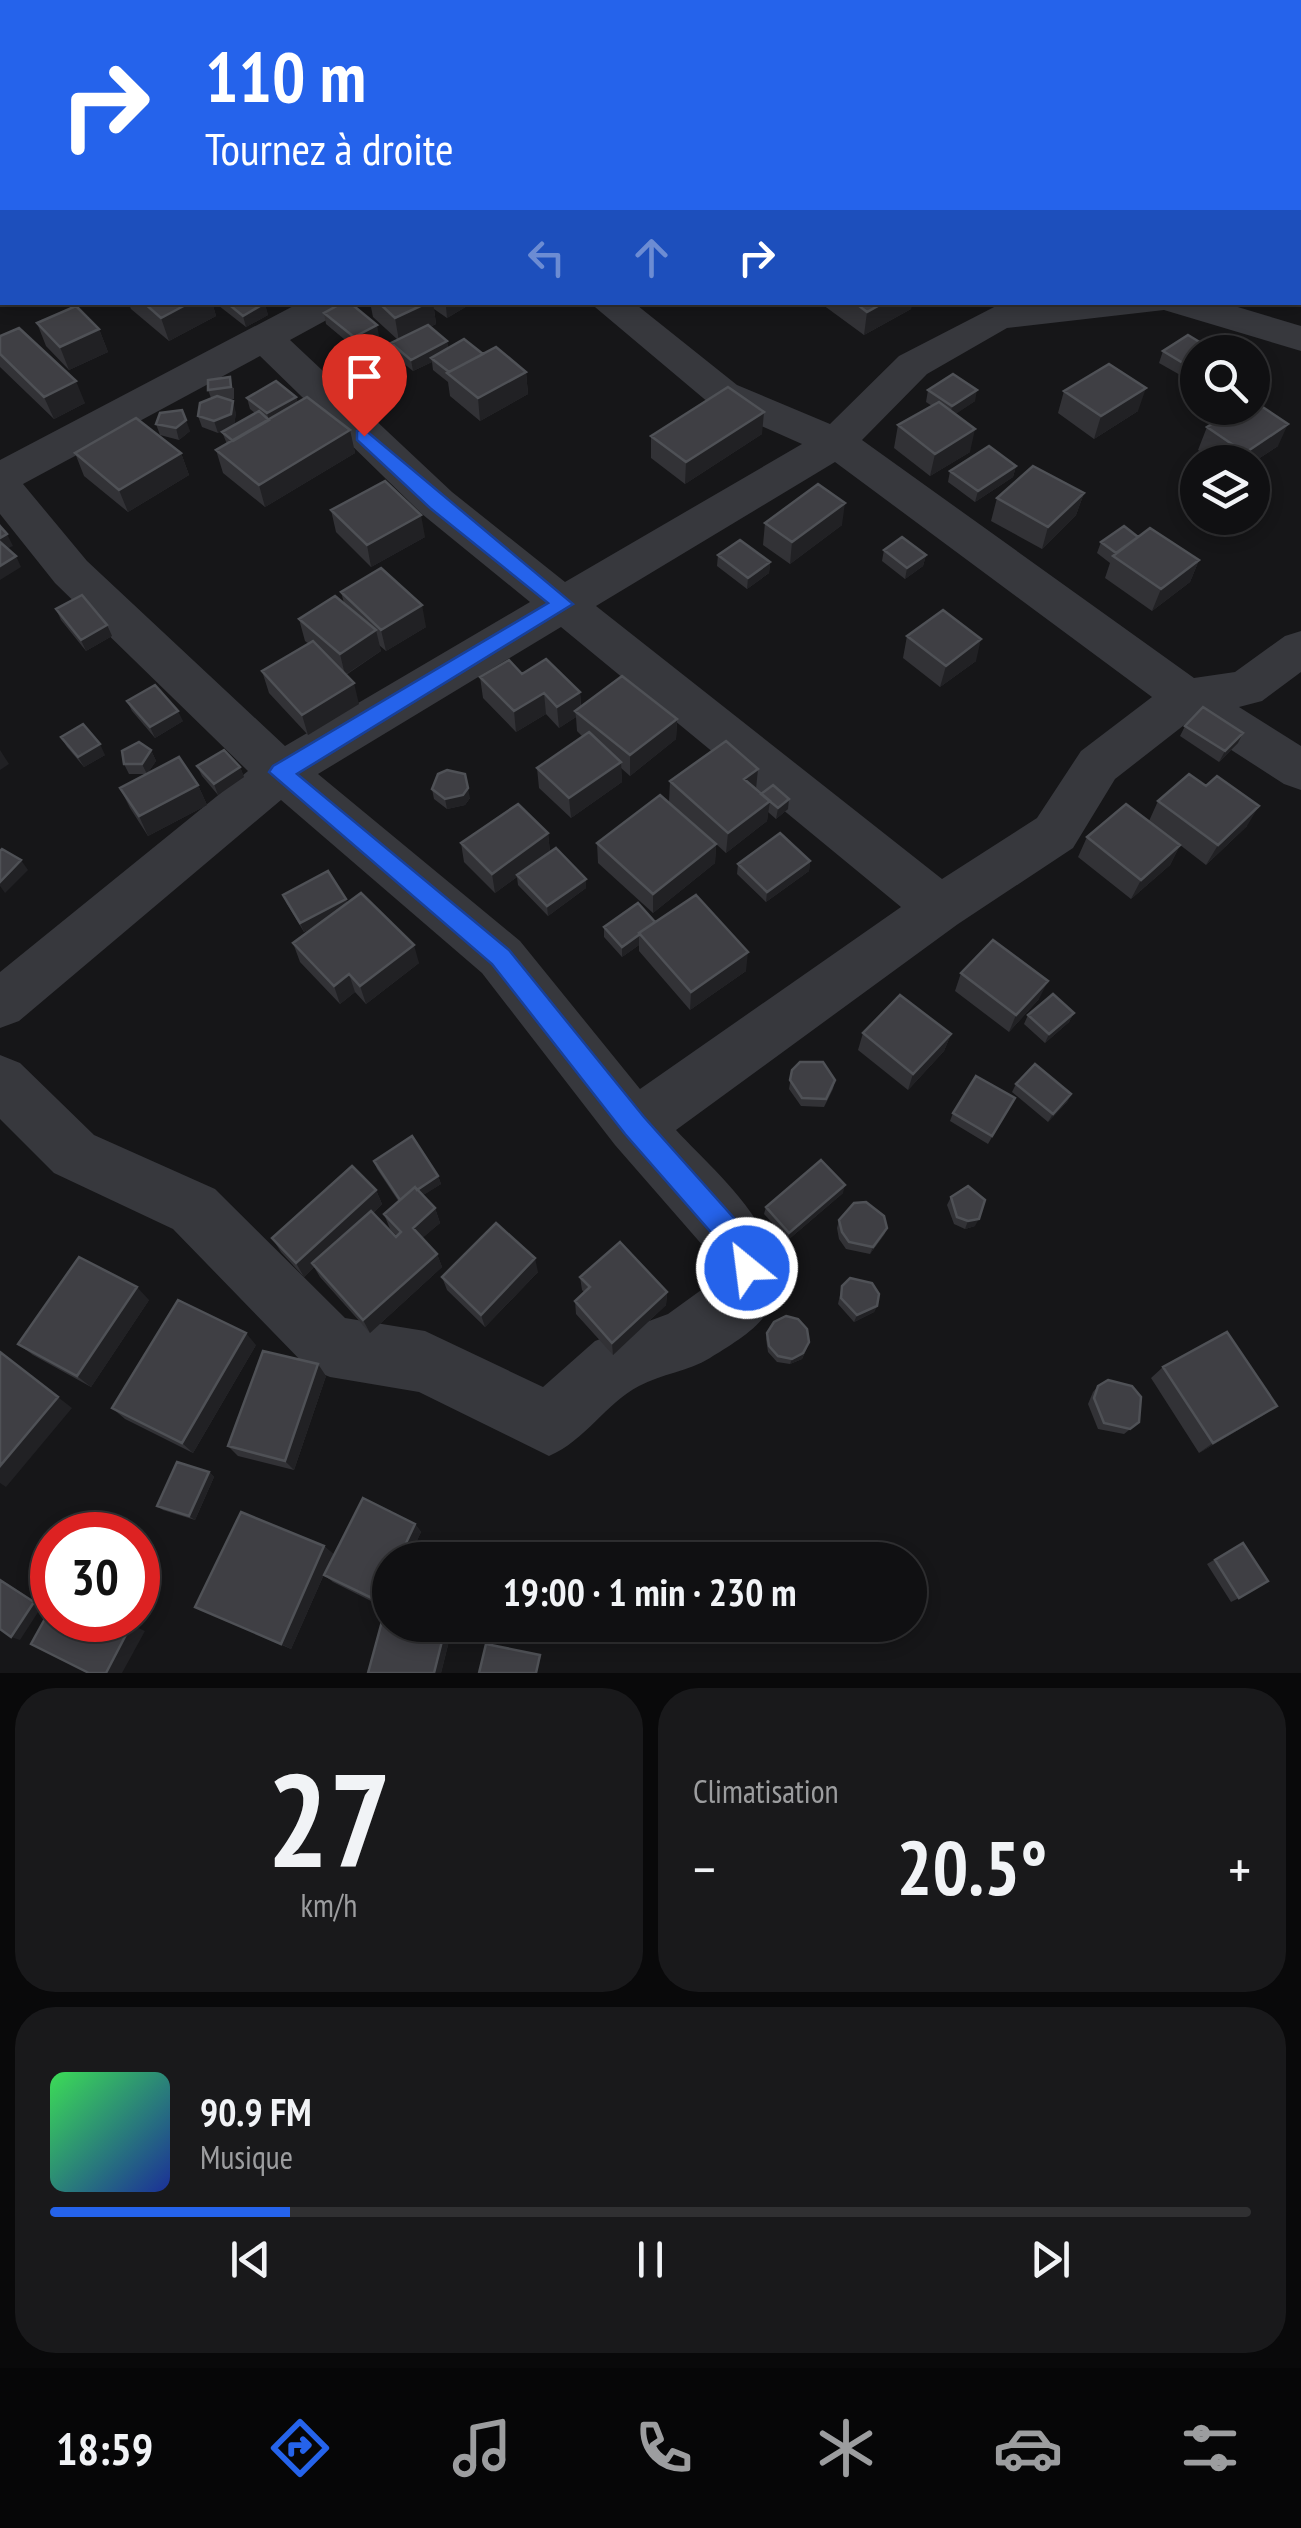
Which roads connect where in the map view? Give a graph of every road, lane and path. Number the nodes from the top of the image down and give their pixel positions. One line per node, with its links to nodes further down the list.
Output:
1 (323, 305): 6 (street)
2 (612, 305): 8 (street)
3 (1120, 305): 8 (street)
4 (1188, 305): 7 (street)
5 (1249, 305): 7 (street)
6 (274, 321): 9 (street); 10 (street)
7 (1301, 336)
8 (836, 442): 10 (street); 12 (street)
9 (0, 481): 14 (street)
10 (562, 604): 14 (street); 15 (street)
11 (1301, 648): 12 (street)
12 (1186, 697): 13 (street); 15 (street)
13 (1301, 770)
14 (280, 772): 16 (street); 18 (street)
15 (940, 908): 18 (street)
16 (0, 1004)
17 (0, 1081): 18 (street)
18 (634, 1126)

